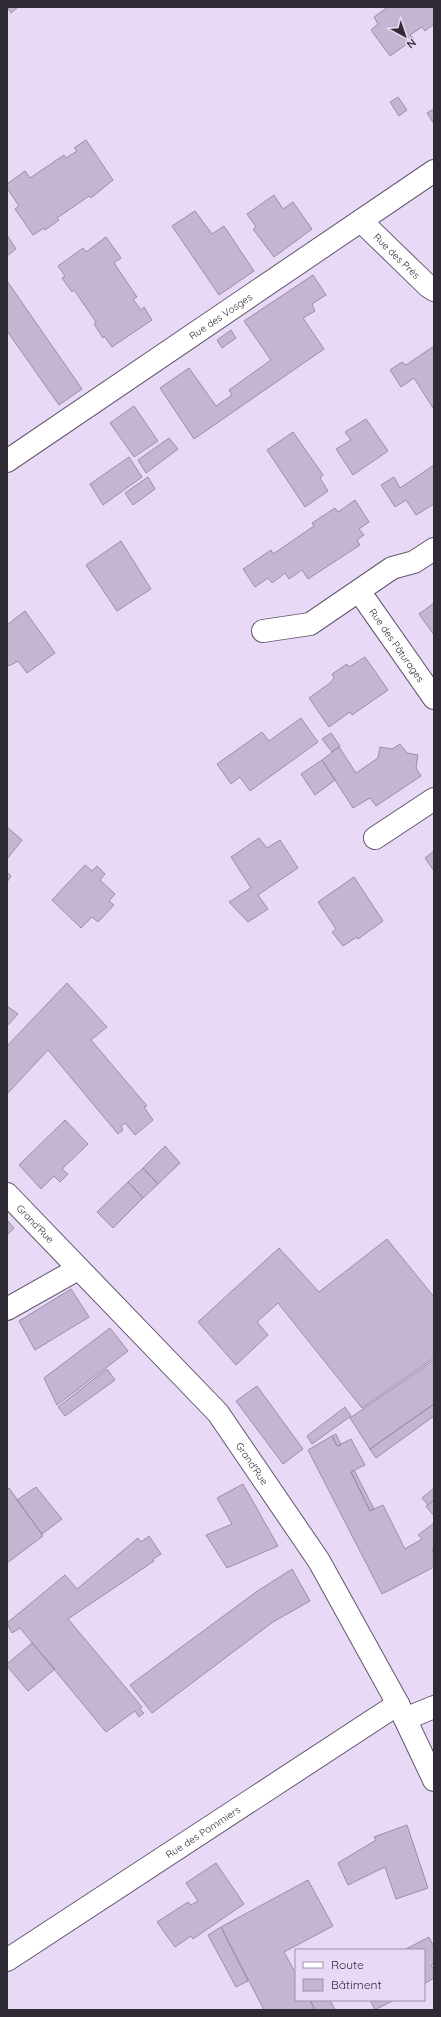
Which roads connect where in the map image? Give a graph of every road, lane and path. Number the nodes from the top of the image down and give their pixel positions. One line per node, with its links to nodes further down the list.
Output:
1 (434, 171): 2 (street, Rue des Vosges)
2 (361, 221): 3 (street, Rue des Prés); 4 (street, Rue des Vosges)
3 (434, 290)
4 (7, 461)
5 (434, 549): 6 (street)
6 (360, 591): 7 (street); 8 (street, Rue des Pâturages)
7 (263, 631)
8 (434, 698)
9 (434, 799): 10 (street)
10 (375, 838)
11 (7, 1194): 12 (street, Grand'Rue)
12 (78, 1269): 13 (street); 15 (street, Grand'Rue)
13 (7, 1309)
14 (434, 1707): 15 (street, Rue des Pommiers)
15 (402, 1711): 16 (street, Grand'Rue); 17 (street, Rue des Pommiers)
16 (434, 1780)
17 (7, 1960)

